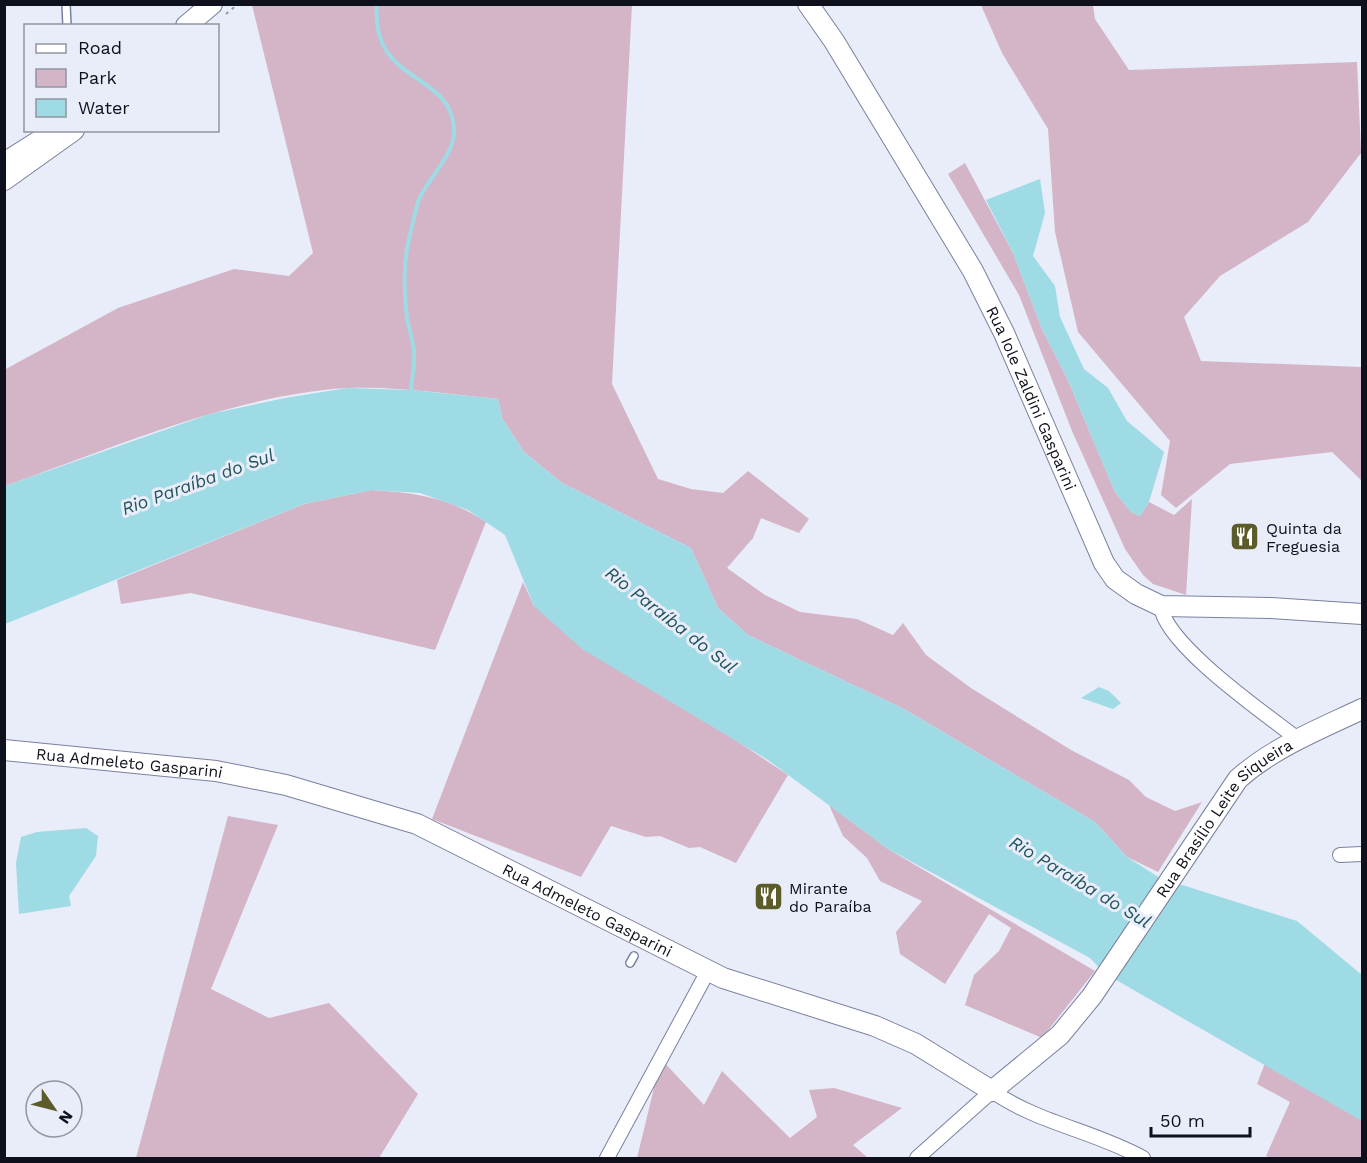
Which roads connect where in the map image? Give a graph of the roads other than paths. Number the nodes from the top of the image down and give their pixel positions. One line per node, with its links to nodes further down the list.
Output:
1 (66, 4): 5 (lane)
2 (212, 4): 6 (main road)
3 (229, 4): 7 (main road)
4 (808, 4): 12 (main road, Rua Iole Zaldini Gasparini)
5 (67, 24)
6 (188, 24)
7 (206, 24)
8 (52, 132): 10 (main road)
9 (71, 132): 11 (main road)
10 (4, 163)
11 (4, 180)
12 (1161, 606): 13 (main road, Rua Iole Zaldini Gasparini); 15 (street)
13 (1362, 614)
14 (1362, 709): 15 (main road, Rua Brasílio Leite Siqueira)
15 (1299, 740): 20 (main road, Rua Brasílio Leite Siqueira)
16 (4, 750): 19 (main road, Rua Admeleto Gasparini)
17 (1340, 855): 18 (street)
18 (1362, 855)
19 (708, 971): 20 (main road, Rua Admeleto Gasparini); 21 (street)
20 (992, 1091): 22 (street); 23 (street, Rua Admeleto Gasparini)
21 (607, 1158)
22 (917, 1158)
23 (1143, 1158)

